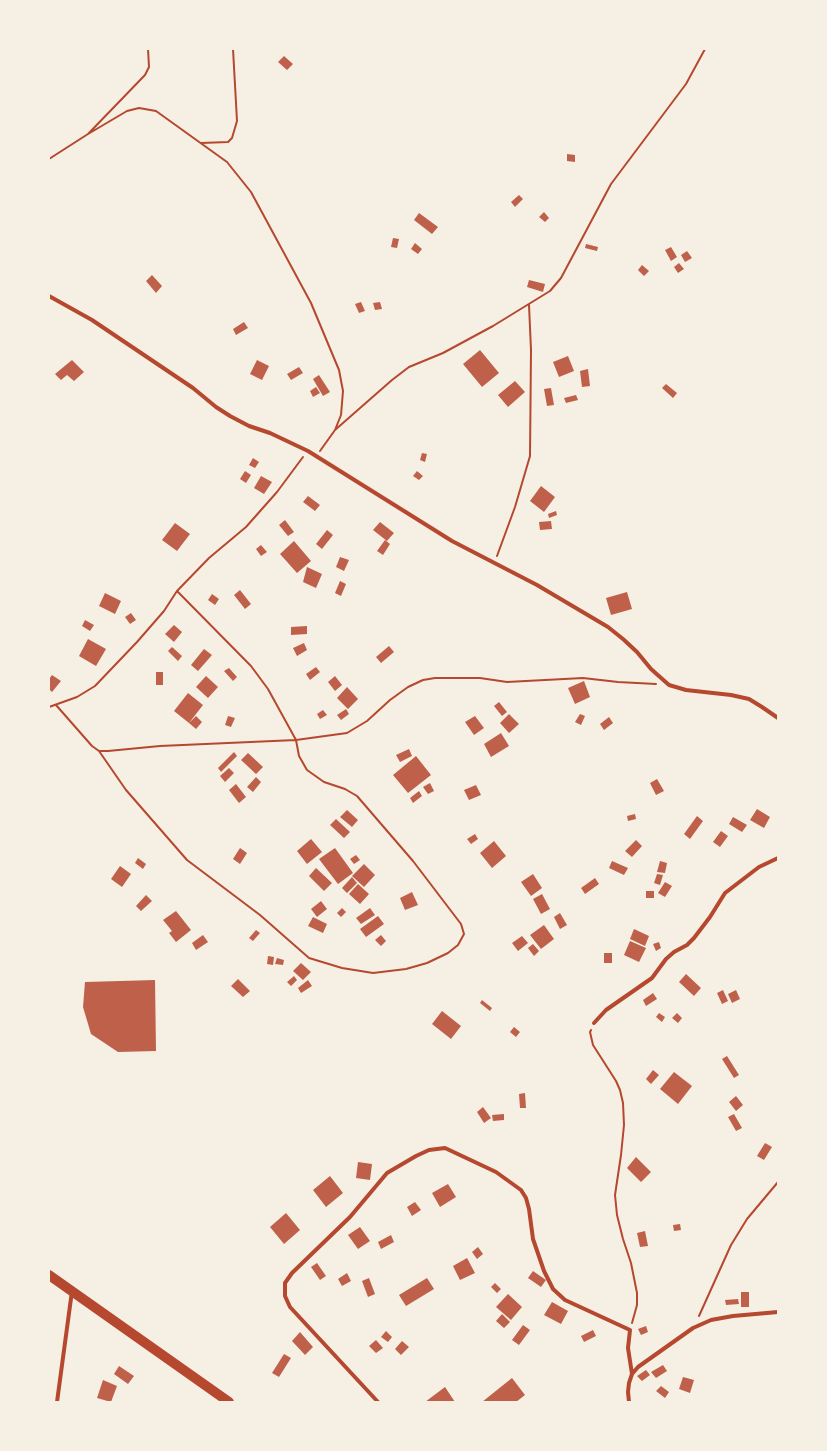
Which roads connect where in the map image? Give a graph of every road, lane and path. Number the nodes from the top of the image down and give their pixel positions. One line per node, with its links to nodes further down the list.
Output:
1 (148, 49): 4 (path)
2 (233, 49): 5 (path)
3 (705, 49): 8 (path)
4 (88, 134): 5 (path); 6 (path)
5 (200, 142): 9 (path)
6 (49, 158)
7 (49, 296): 10 (street)
8 (529, 305): 9 (path); 12 (path)
9 (335, 430): 11 (path)
10 (308, 451): 11 (street); 13 (path)
11 (316, 456): 12 (street)
12 (495, 562): 14 (street)
13 (177, 591): 15 (path); 18 (path)
14 (669, 685): 17 (street); 18 (path)
15 (56, 705): 16 (path); 19 (path)
16 (49, 707)
17 (778, 718)
18 (296, 740): 19 (path); 19 (path)
19 (99, 751)
20 (778, 858): 21 (street)
21 (594, 1022): 27 (path)
22 (778, 1182): 26 (path)
23 (49, 1275): 24 (highway)
24 (72, 1291): 29 (street); 30 (highway)
25 (778, 1312): 26 (street)
26 (694, 1328): 28 (street)
27 (630, 1330): 28 (street); 31 (street)
28 (632, 1374): 32 (street)
29 (57, 1402)
30 (229, 1402)
31 (378, 1402)
32 (629, 1402)

